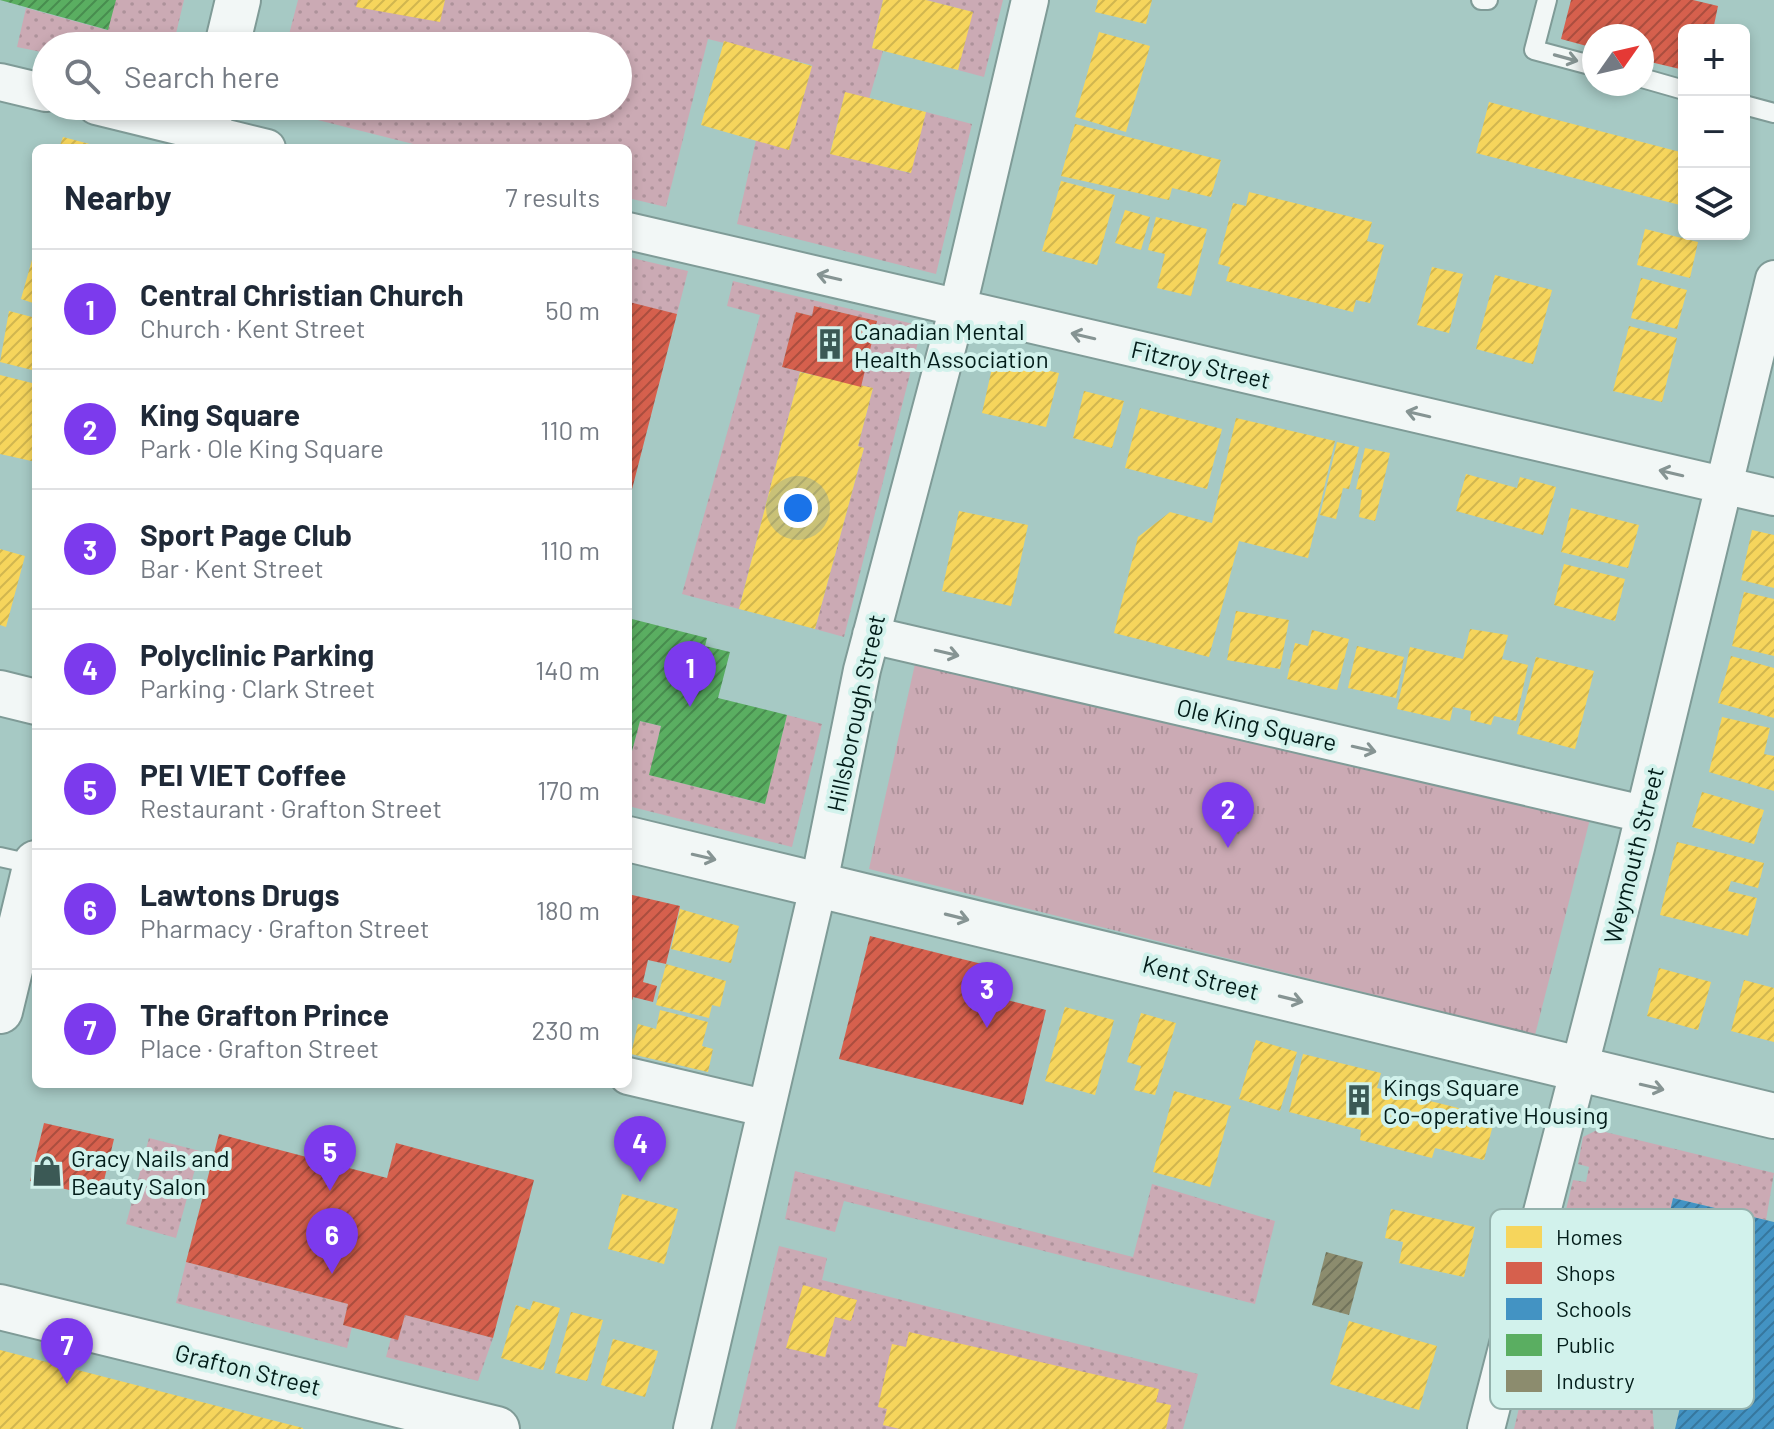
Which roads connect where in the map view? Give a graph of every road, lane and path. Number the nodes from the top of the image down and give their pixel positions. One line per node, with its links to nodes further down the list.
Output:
1 (238, 0): 6 (street)
2 (1030, 0): 19 (street, Hillsborough Street)
3 (1481, 0): 4 (lane)
4 (1488, 0)
5 (1547, 0): 7 (lane, one-way to 7)
6 (230, 32)
7 (1582, 63)
8 (1654, 81): 10 (lane)
9 (0, 82): 11 (street)
10 (1678, 88)
11 (32, 90)
12 (1750, 107): 13 (lane)
13 (1774, 113)
14 (163, 120): 15 (street)
15 (206, 129): 16 (street)
16 (254, 144)
17 (632, 232): 19 (street, Fitzroy Street, one-way to 17)
18 (1774, 279): 20 (street, Weymouth Street)
19 (958, 307): 20 (street, Fitzroy Street, one-way to 19); 22 (street, Hillsborough Street)
20 (1722, 485): 21 (street, Fitzroy Street); 25 (street, Weymouth Street)
21 (1774, 497)
22 (871, 635): 25 (street, Ole King Square, one-way to 25); 29 (street, Hillsborough Street)
23 (0, 693): 24 (street)
24 (32, 701)
25 (1643, 814): 33 (street, Weymouth Street)
26 (632, 840): 29 (street, Kent Street, one-way to 29)
27 (0, 857): 28 (lane)
28 (32, 863)
29 (819, 883): 33 (street, Kent Street, one-way to 33); 35 (street, Hillsborough Street)
30 (32, 898): 31 (street)
31 (28, 933): 32 (street)
32 (0, 1011)
33 (1580, 1070): 36 (street, Kent Street, one-way to 36); 37 (street, Weymouth Street)
34 (632, 1077): 35 (street)
35 (764, 1108): 42 (street, Hillsborough Street)
36 (1774, 1116)
37 (1544, 1209)
38 (0, 1307): 40 (street, Grafton Street)
39 (1491, 1409): 43 (street, Weymouth Street)
40 (375, 1415): 41 (street, Grafton Street)
41 (497, 1429)
42 (692, 1429)
43 (1486, 1429)

